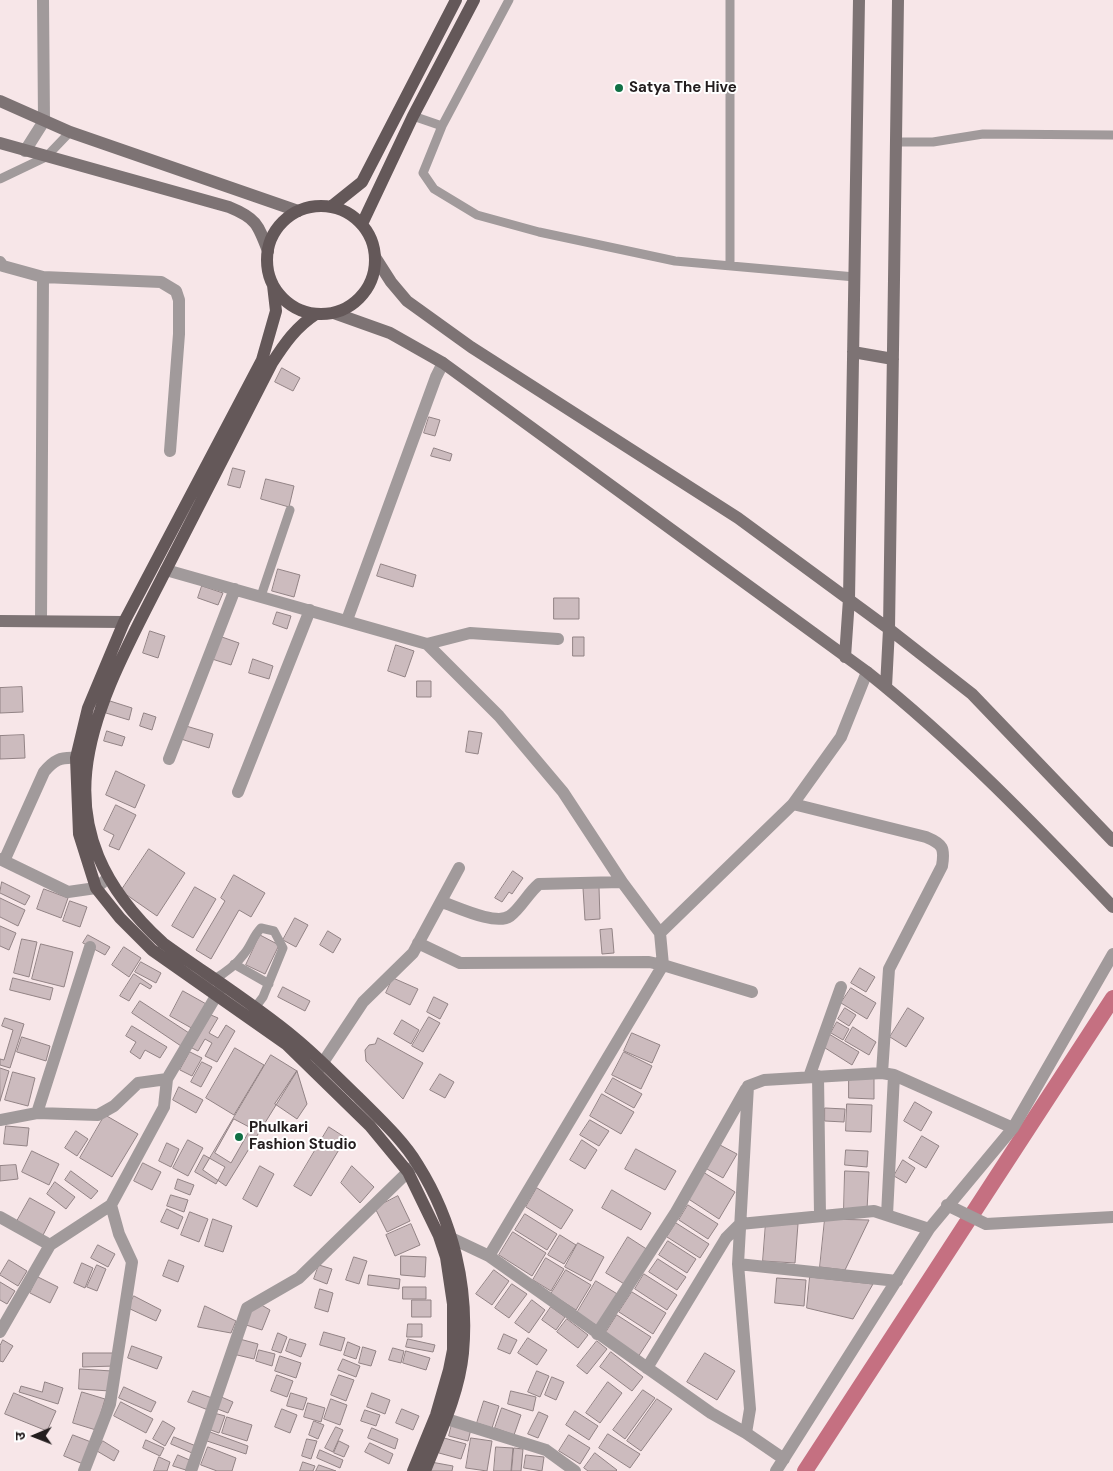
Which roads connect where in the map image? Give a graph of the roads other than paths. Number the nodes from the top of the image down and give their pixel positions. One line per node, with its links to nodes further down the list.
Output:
1 (43, 0): 10 (street)
2 (456, 0): 19 (main road)
3 (474, 0): 9 (main road)
4 (510, 0): 11 (lane)
5 (730, 0): 25 (lane)
6 (859, 0): 27 (street)
7 (898, 0): 14 (street)
8 (0, 101): 10 (street)
9 (413, 116): 11 (lane); 21 (main road)
10 (44, 122): 12 (street); 16 (street)
11 (442, 126): 25 (lane)
12 (70, 132): 17 (lane); 20 (street)
13 (1113, 135): 14 (lane)
14 (897, 142): 32 (street)
15 (0, 143): 16 (street)
16 (25, 151): 17 (street)
17 (46, 157): 18 (lane); 22 (street)
18 (0, 179)
19 (332, 206): 20 (main road); 21 (main road)
20 (298, 211): 22 (main road)
21 (362, 224): 23 (main road)
22 (268, 251): 28 (main road)
23 (375, 257): 29 (main road); 40 (street)
24 (0, 262): 26 (street)
25 (730, 266): 27 (lane)
26 (43, 277): 34 (street); 44 (street)
27 (854, 277): 31 (street)
28 (273, 285): 30 (main road); 35 (main road)
29 (334, 313): 30 (main road); 33 (street)
30 (316, 314): 35 (main road)
31 (853, 352): 32 (street); 40 (street)
32 (893, 358): 46 (street)
33 (443, 364): 42 (street); 49 (street)
34 (170, 451)
35 (198, 495): 37 (main road); 45 (main road)
36 (290, 510): 39 (lane)
37 (166, 570): 38 (street); 59 (main road)
38 (234, 589): 39 (street); 53 (street)
39 (261, 596): 41 (street)
40 (849, 599): 46 (street); 49 (street)
41 (310, 610): 42 (street); 54 (street)
42 (347, 620): 48 (street)
43 (0, 621): 44 (street)
44 (40, 621): 45 (street)
45 (124, 622): 52 (main road)
46 (889, 629): 51 (street); 56 (street)
47 (558, 639): 48 (street)
48 (427, 644): 60 (street)
49 (845, 657): 50 (street)
50 (867, 672): 51 (street); 55 (street)
51 (886, 687): 63 (street)
52 (76, 758): 57 (street); 61 (main road)
53 (169, 759)
54 (238, 792)
55 (793, 804): 64 (street); 76 (street)
56 (1113, 842)
57 (2, 860): 61 (street)
58 (459, 868): 62 (street)
59 (108, 878): 61 (street); 71 (main road)
60 (622, 882): 62 (street); 64 (street)
61 (96, 888): 71 (main road)
62 (442, 902): 65 (street)
63 (1113, 907)
64 (660, 932): 69 (street)
65 (418, 943): 69 (street); 75 (street)
66 (90, 947): 80 (street)
67 (1113, 954): 82 (street)
68 (234, 964): 70 (lane); 70 (lane); 71 (lane)
69 (664, 965): 73 (street); 95 (street)
70 (270, 984): 74 (lane)
71 (218, 987): 74 (main road); 75 (main road); 78 (street)
72 (842, 987): 77 (street)
73 (752, 992)
74 (254, 1009): 75 (main road)
75 (320, 1068): 83 (main road)
76 (888, 1074): 77 (street); 82 (street); 87 (street)
77 (813, 1077): 79 (street); 86 (street)
78 (166, 1079): 80 (street); 84 (street)
79 (748, 1086): 90 (street); 99 (street)
80 (37, 1113): 81 (street)
81 (0, 1120)
82 (1012, 1128): 85 (street)
83 (413, 1168): 92 (main road); 93 (main road); 105 (street)
84 (111, 1205): 94 (street); 104 (street)
85 (947, 1205): 89 (street); 91 (street)
86 (820, 1215): 87 (street); 90 (street)
87 (887, 1215): 91 (street)
88 (0, 1217): 94 (street)
89 (1113, 1218)
90 (740, 1224): 96 (street); 100 (street)
91 (929, 1229): 97 (street)
92 (439, 1236): 93 (street); 101 (main road)
93 (453, 1239): 95 (street); 101 (main road)
94 (50, 1245): 98 (street)
95 (489, 1256): 99 (street)
96 (738, 1264): 97 (street); 102 (street)
97 (897, 1281): 103 (street)
98 (0, 1332)
99 (597, 1334): 100 (street)
100 (647, 1368): 102 (street)
101 (441, 1417): 106 (main road); 107 (main road); 108 (street)
102 (746, 1433): 103 (street)
103 (784, 1459): 109 (street)
104 (84, 1471)
105 (191, 1471)
106 (414, 1471)
107 (425, 1471)
108 (575, 1471)
109 (776, 1471)

